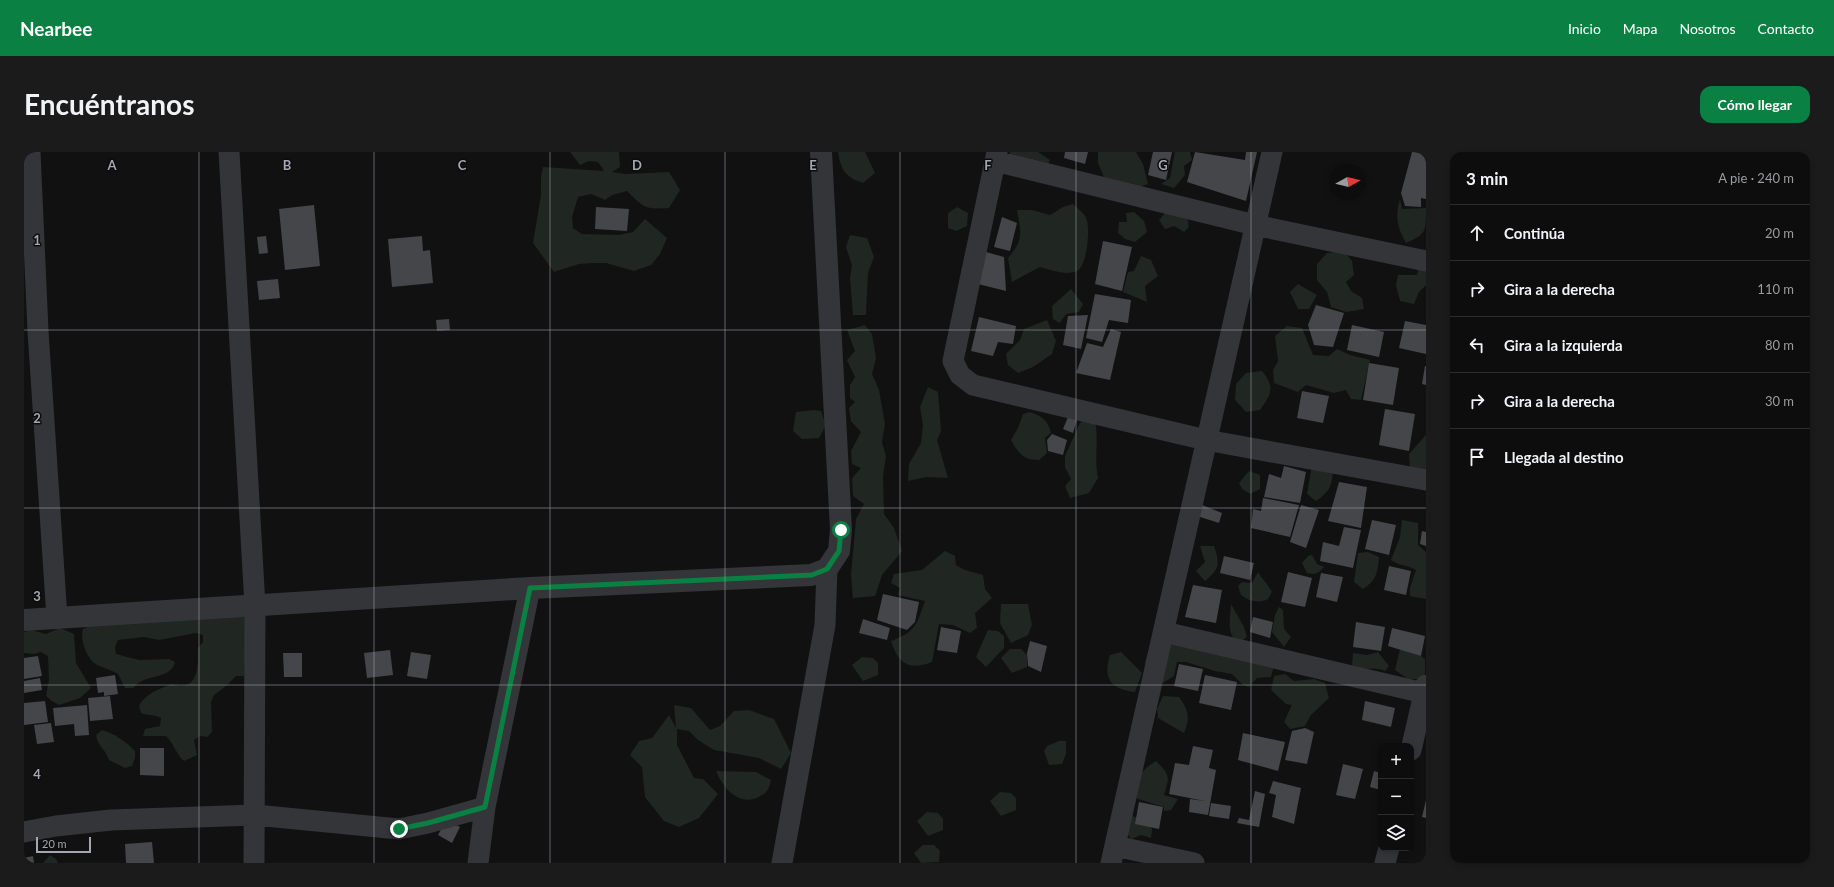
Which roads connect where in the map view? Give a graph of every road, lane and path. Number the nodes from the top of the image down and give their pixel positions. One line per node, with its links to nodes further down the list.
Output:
1 (30, 152): 8 (street)
2 (229, 152): 13 (street)
3 (821, 152): 11 (street)
4 (1272, 152): 6 (street)
5 (996, 156): 6 (street); 9 (street)
6 (1255, 225): 7 (street); 9 (street)
7 (1426, 261)
8 (31, 332): 14 (street)
9 (1206, 440): 10 (street); 16 (street)
10 (1426, 480)
11 (827, 569): 12 (street); 26 (street)
12 (530, 588): 13 (street); 19 (street)
13 (255, 606): 14 (street); 20 (street)
14 (57, 618): 15 (street)
15 (24, 620)
16 (1164, 632): 17 (street); 23 (street)
17 (1425, 689): 18 (street)
18 (1413, 743)
19 (485, 807): 20 (street); 25 (street)
20 (256, 815): 21 (street); 24 (street)
21 (24, 832)
22 (1388, 851): 28 (street)
23 (1113, 855): 27 (street)
24 (254, 863)
25 (478, 863)
26 (782, 863)
27 (1194, 863)
28 (1385, 863)

